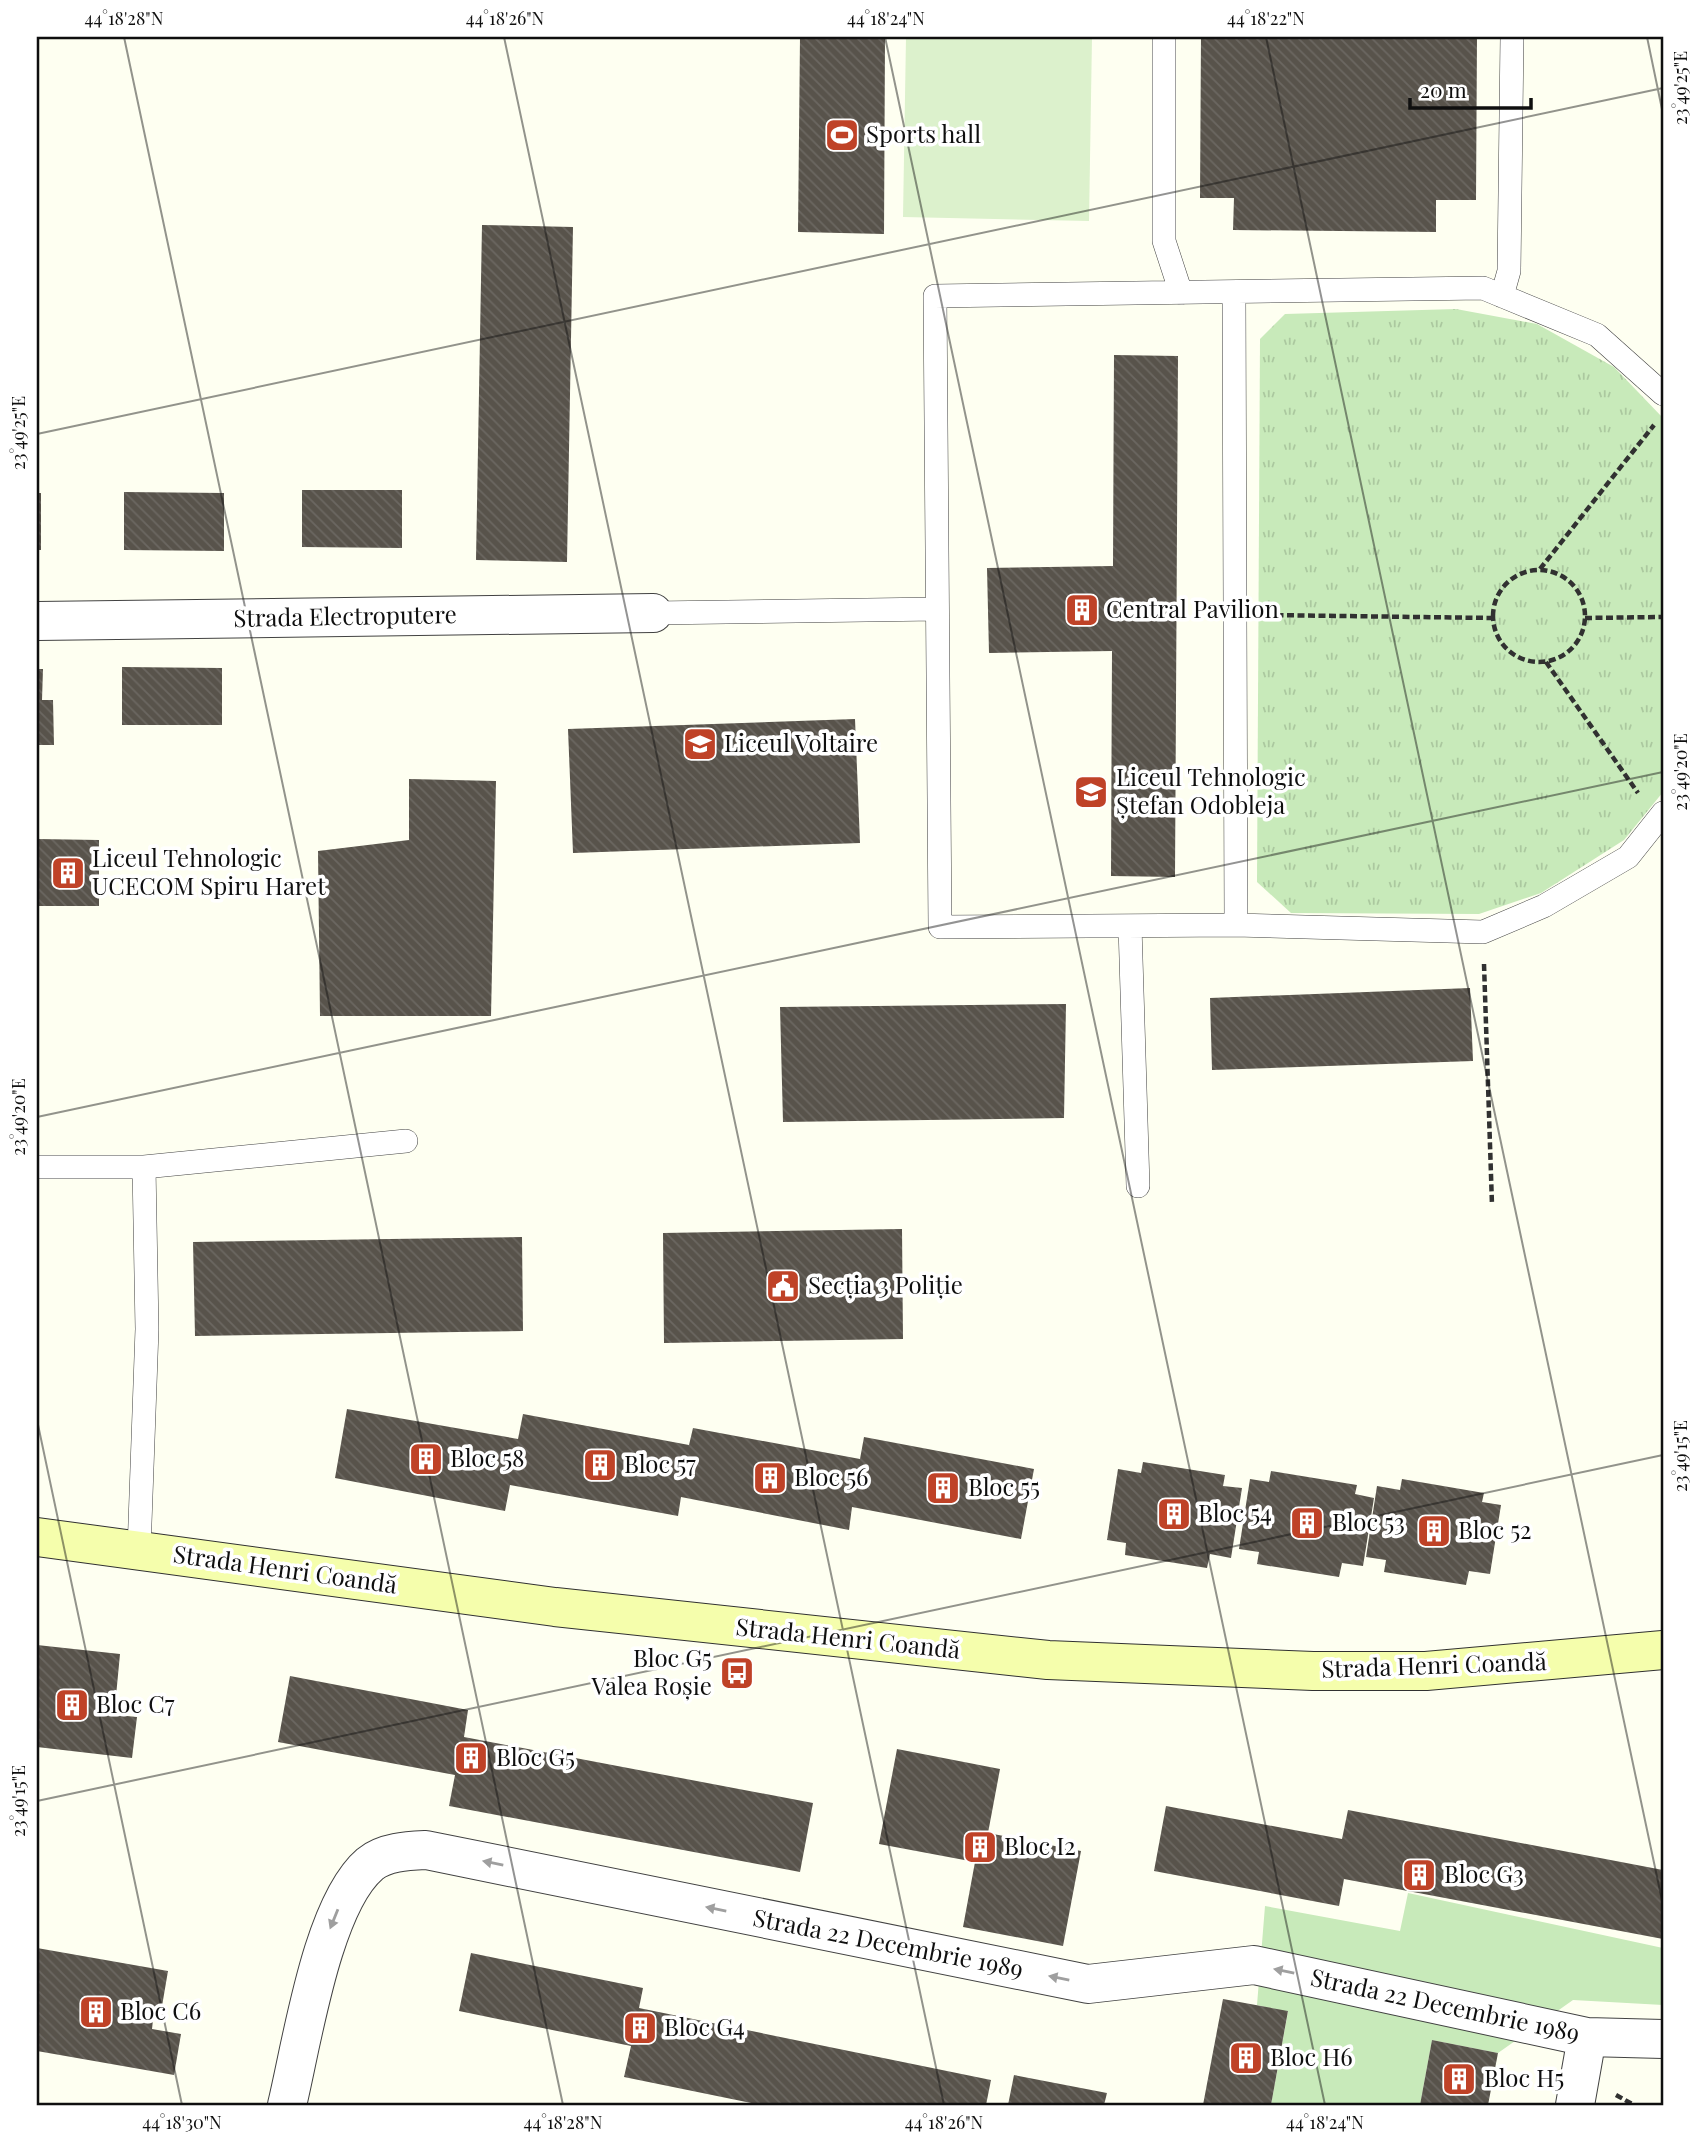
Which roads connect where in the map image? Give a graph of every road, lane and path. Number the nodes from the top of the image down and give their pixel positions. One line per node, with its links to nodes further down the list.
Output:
1 (1164, 37): 3 (lane)
2 (1512, 37): 5 (lane)
3 (1181, 292): 4 (lane); 9 (lane)
4 (1234, 292): 5 (lane); 11 (lane)
5 (1502, 296): 6 (lane)
6 (1663, 394)
7 (1655, 424): 8 (path)
8 (1539, 569): 13 (path); 14 (path)
9 (936, 609): 10 (lane); 18 (lane)
10 (653, 613): 15 (street, Strada Electroputere)
11 (1236, 615): 13 (path); 19 (lane)
12 (1663, 617): 14 (path)
13 (1493, 618): 16 (path)
14 (1585, 618): 16 (path)
15 (37, 621)
16 (1546, 662): 17 (path)
17 (1660, 817): 20 (lane)
18 (1130, 926): 19 (lane); 24 (lane)
19 (1236, 926): 20 (lane)
20 (1483, 932): 25 (path)
21 (405, 1142): 23 (lane)
22 (37, 1167): 23 (lane)
23 (144, 1167): 27 (lane)
24 (1138, 1186)
25 (1492, 1205)
26 (37, 1537): 27 (street, Strada Henri Coandă)
27 (139, 1551): 28 (street, Strada Henri Coandă)
28 (1663, 1650)
29 (1587, 2037): 30 (street, Strada 22 Decembrie 1989); 31 (street, Strada 22 Decembrie 1989, one-way to 31); 32 (street)
30 (1663, 2039)
31 (287, 2105)
32 (1575, 2105)

